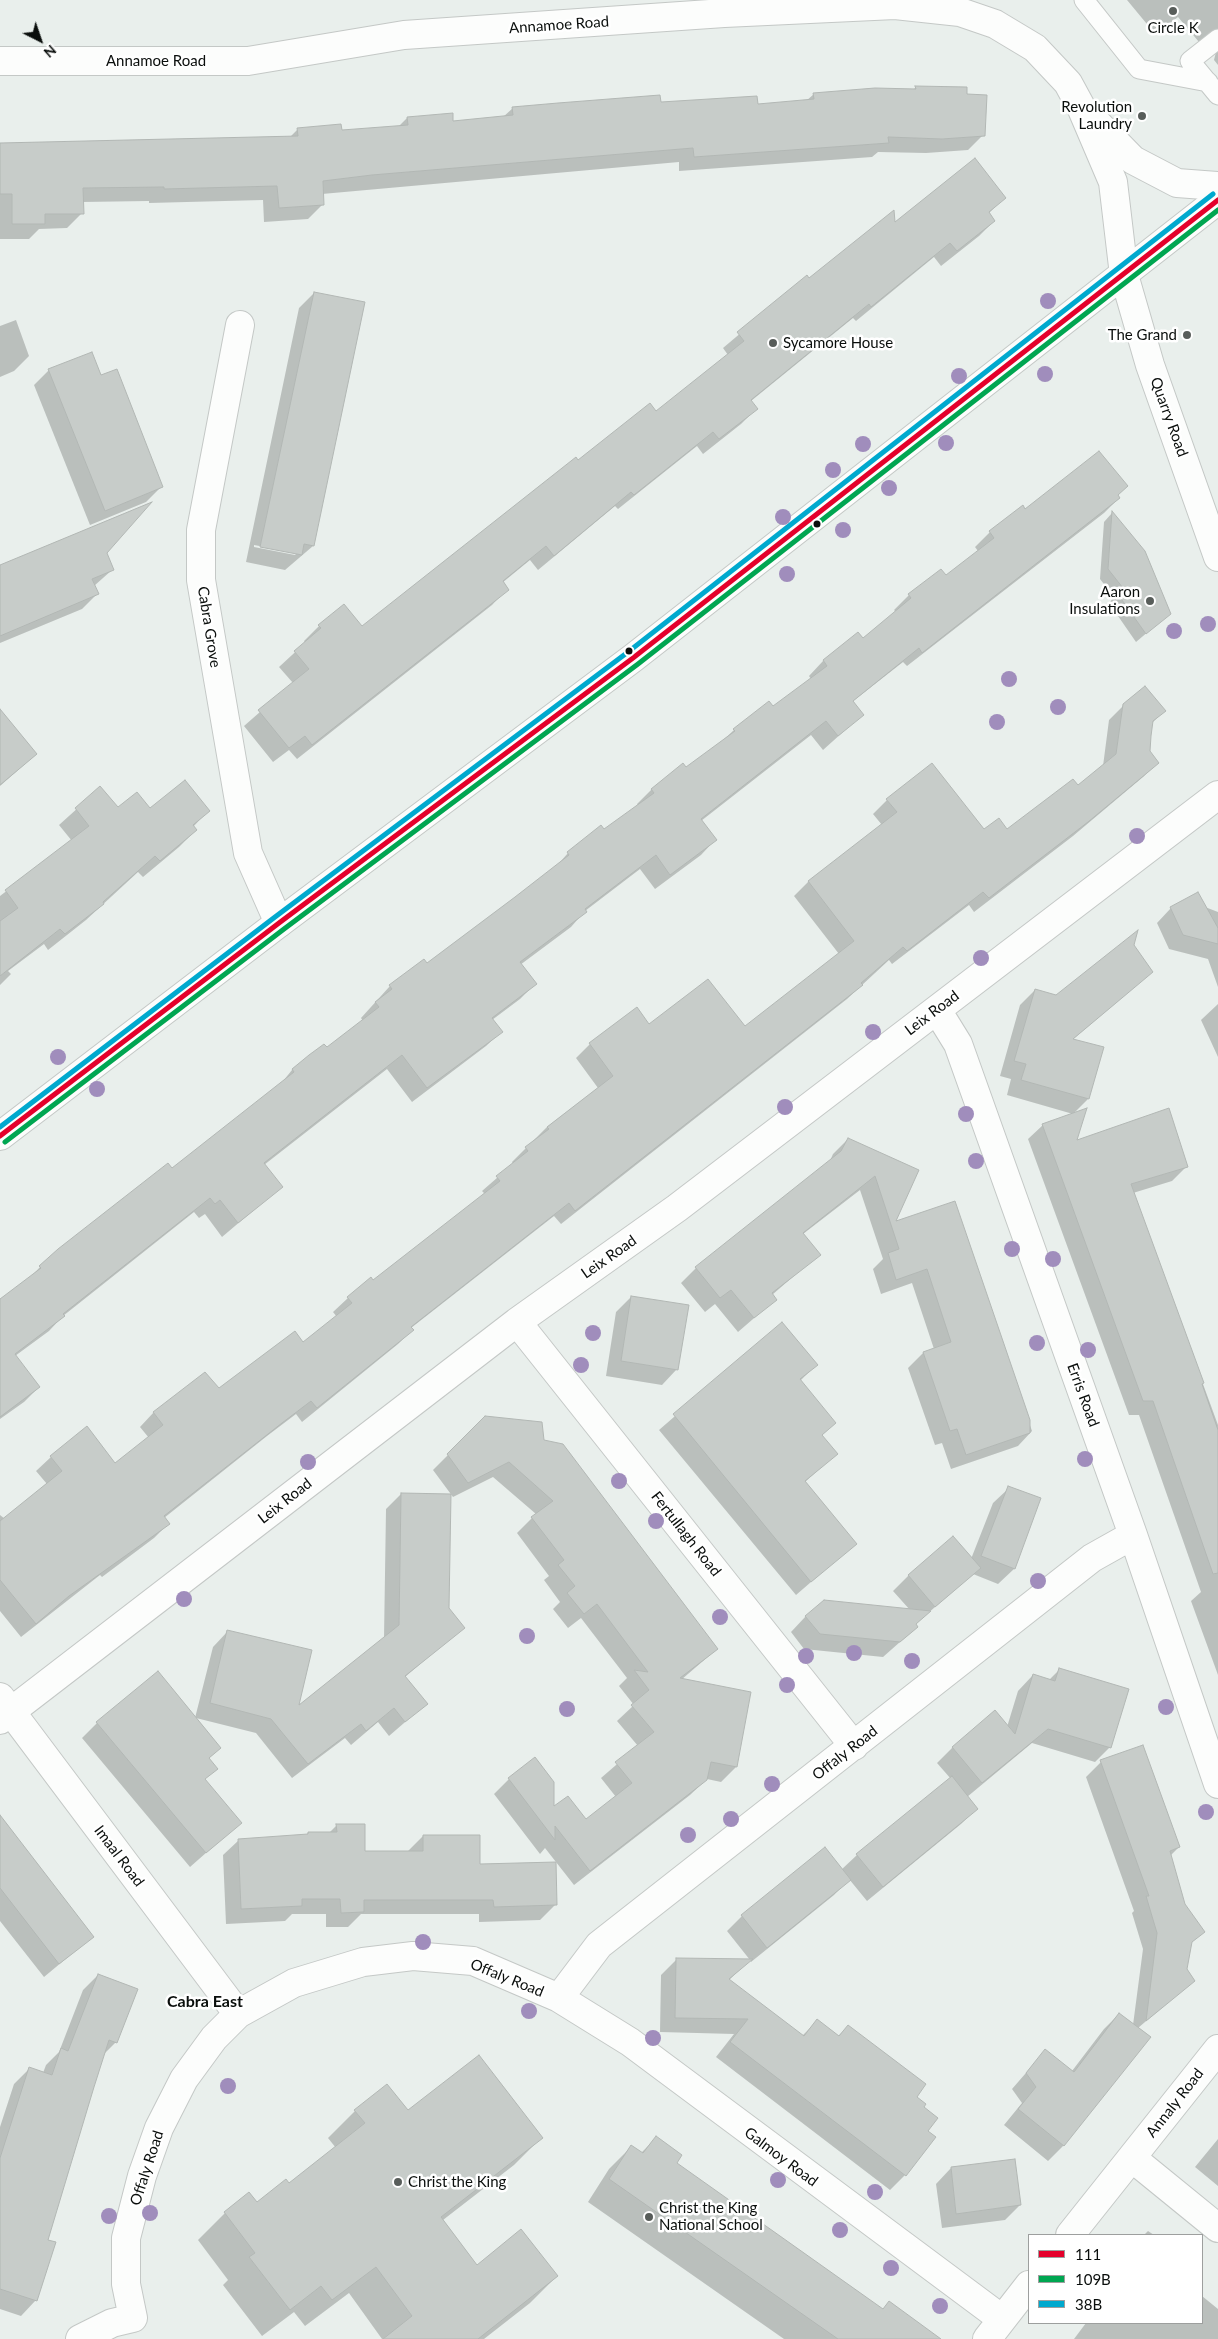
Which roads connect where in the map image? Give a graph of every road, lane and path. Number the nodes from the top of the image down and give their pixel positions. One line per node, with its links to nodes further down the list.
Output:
1 (1084, 0): 4 (lane)
2 (1218, 39): 4 (lane)
3 (0, 61): 5 (street, Annamoe Road)
4 (1213, 89)
5 (1081, 107): 6 (street, Annamoe Road); 8 (street, Annamoe Road)
6 (1218, 186)
7 (1218, 200): 8 (street)
8 (1124, 275): 10 (street, Quarry Road); 12 (street)
9 (240, 325): 12 (street, Cabra Grove)
10 (1218, 557)
11 (1218, 795): 13 (street, Leix Road)
12 (279, 923): 14 (street)
13 (937, 1010): 15 (street, Leix Road); 16 (street, Erris Road)
14 (0, 1136)
15 (517, 1322): 17 (street, Leix Road); 18 (street, Fertullagh Road)
16 (1133, 1535): 18 (street, Offaly Road); 19 (street, Erris Road)
17 (4, 1710): 21 (street, Imaal Road)
18 (854, 1746): 20 (street, Offaly Road)
19 (1218, 1784)
20 (558, 1998): 21 (street, Offaly Road); 28 (street, Galmoy Road)
21 (238, 2014): 27 (street, Offaly Road)
22 (1218, 2049): 23 (street, Annaly Road)
23 (1132, 2158): 24 (street); 25 (street, Annaly Road)
24 (1218, 2228)
25 (1071, 2234)
26 (1028, 2287): 28 (street)
27 (137, 2329): 29 (street, Offaly Road)
28 (994, 2329)
29 (80, 2339)

